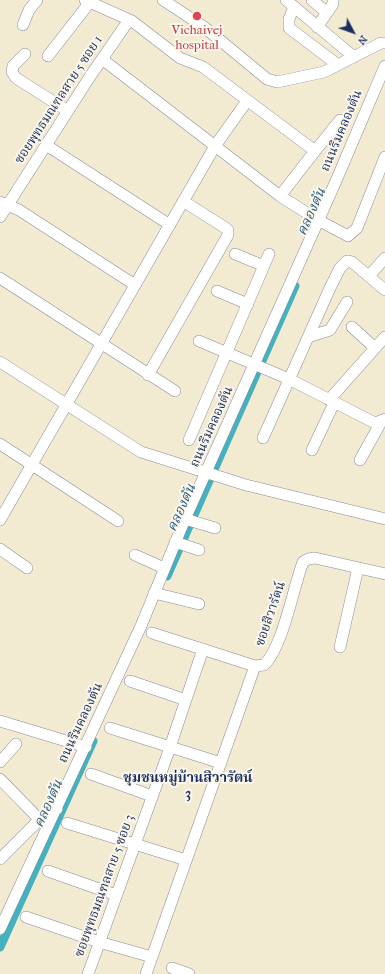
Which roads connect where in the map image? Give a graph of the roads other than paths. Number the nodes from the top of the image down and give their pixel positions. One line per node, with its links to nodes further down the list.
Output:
1 (37, 0): 10 (street)
2 (163, 0): 17 (street)
3 (286, 0): 7 (street)
4 (312, 0): 8 (street)
5 (333, 0): 8 (street)
6 (87, 1): 9 (street); 14 (street)
7 (294, 8): 11 (street); 17 (street)
8 (326, 12): 11 (street)
9 (129, 20): 16 (street, ซอยพุทธมณฑลสาย 5 ซอย 1); 19 (street)
10 (23, 25)
11 (317, 27): 15 (street)
12 (385, 43): 15 (street)
13 (25, 54): 20 (street)
14 (48, 56)
15 (354, 57): 17 (street)
16 (102, 60): 20 (street, ซอยพุทธมณฑลสาย 5 ซอย 1); 23 (street)
17 (338, 65)
18 (385, 66): 32 (street, ถนนริมคลองตัน)
19 (247, 101): 23 (street); 24 (street)
20 (68, 111): 22 (street, ซอยพุทธมณฑลสาย 5 ซอย 1)
21 (340, 120): 24 (street)
22 (46, 145): 30 (street, ซอยพุทธมณฑลสาย 5 ซอย 1); 33 (street)
23 (215, 146): 28 (street); 29 (street)
24 (315, 151): 28 (street)
25 (385, 157): 27 (street)
26 (385, 174): 27 (street)
27 (375, 182): 32 (street)
28 (280, 196): 32 (street)
29 (184, 201): 33 (street); 54 (street)
30 (4, 203): 31 (street, ซอยพุทธมณฑลสาย 5 ซอย 1); 40 (street)
31 (0, 217)
32 (320, 221): 53 (street, ถนนริมคลองตัน)
33 (170, 225): 40 (street)
34 (235, 254): 37 (street)
35 (269, 254): 37 (street)
36 (385, 258): 38 (street)
37 (264, 266): 44 (street)
38 (369, 276): 41 (street); 46 (street)
39 (0, 278): 49 (street)
40 (135, 285): 49 (street)
41 (385, 290)
42 (217, 291): 44 (street)
43 (347, 302): 46 (street)
44 (248, 304): 51 (street)
45 (352, 327): 50 (street)
46 (308, 337): 55 (street)
47 (385, 337): 50 (street)
48 (199, 341): 51 (street)
49 (101, 344): 54 (street); 58 (street)
50 (375, 348): 57 (street)
51 (227, 353): 53 (street); 61 (street)
52 (0, 362): 58 (street)
53 (258, 366): 55 (street); 66 (street, ถนนริมคลองตัน)
54 (148, 375): 56 (street)
55 (289, 379): 57 (street); 60 (street)
56 (175, 392)
57 (332, 402): 59 (street); 63 (street)
58 (66, 405): 65 (street); 66 (street)
59 (383, 420): 64 (street)
60 (263, 438)
61 (189, 440)
62 (0, 444): 65 (street)
63 (312, 450)
64 (360, 460)
65 (32, 465): 68 (street); 69 (street)
66 (212, 474): 67 (street); 70 (street, ถนนริมคลองตัน)
67 (385, 519)
68 (0, 520)
69 (118, 521)
70 (190, 521): 71 (street); 72 (street, ถนนริมคลองตัน)
71 (214, 528)
72 (181, 543): 74 (street); 77 (street, ถนนริมคลองตัน)
73 (0, 549): 76 (street)
74 (199, 550)
75 (135, 555): 77 (street)
76 (27, 568)
77 (164, 568): 80 (street, ถนนริมคลองตัน)
78 (358, 568): 79 (street, ซอยสิวารัตน์); 83 (street); 85 (street, ซอยสิวารัตน์)
79 (385, 574)
80 (159, 594): 81 (street); 91 (street, ถนนริมคลองตัน)
81 (199, 604)
82 (152, 633): 84 (street)
83 (340, 647)
84 (203, 649): 85 (street); 87 (street, ซอยพุทธมณฑลสาย 5 ซอย 3)
85 (255, 666): 94 (street)
86 (130, 681): 87 (street)
87 (186, 700): 92 (street, ซอยพุทธมณฑลสาย 5 ซอย 3)
88 (0, 721): 91 (street)
89 (110, 728): 92 (street)
90 (16, 744): 93 (street)
91 (86, 747): 98 (street, ถนนริมคลองตัน)
92 (170, 748): 94 (street); 97 (street, ซอยพุทธมณฑลสาย 5 ซอย 3)
93 (0, 762)
94 (221, 763): 103 (street)
95 (90, 774): 97 (street)
96 (0, 779): 99 (street)
97 (152, 796): 101 (street, ซอยพุทธมณฑลสาย 5 ซอย 3)
98 (57, 809): 99 (street); 107 (street, ถนนริมคลองตัน)
99 (39, 819): 102 (street)
100 (67, 823): 101 (street)
101 (134, 845): 103 (street); 105 (street, ซอยพุทธมณฑลสาย 5 ซอย 3)
102 (0, 859)
103 (186, 860): 109 (street)
104 (48, 871): 105 (street)
105 (116, 895): 108 (street, ซอยพุทธมณฑลสาย 5 ซอย 3)
106 (26, 917): 108 (street)
107 (0, 929)
108 (99, 942): 109 (street); 111 (street, ซอยพุทธมณฑลสาย 5 ซอย 3)
109 (152, 957): 112 (street)
110 (172, 968): 113 (street)
111 (88, 974)
112 (146, 974)
113 (189, 974)

